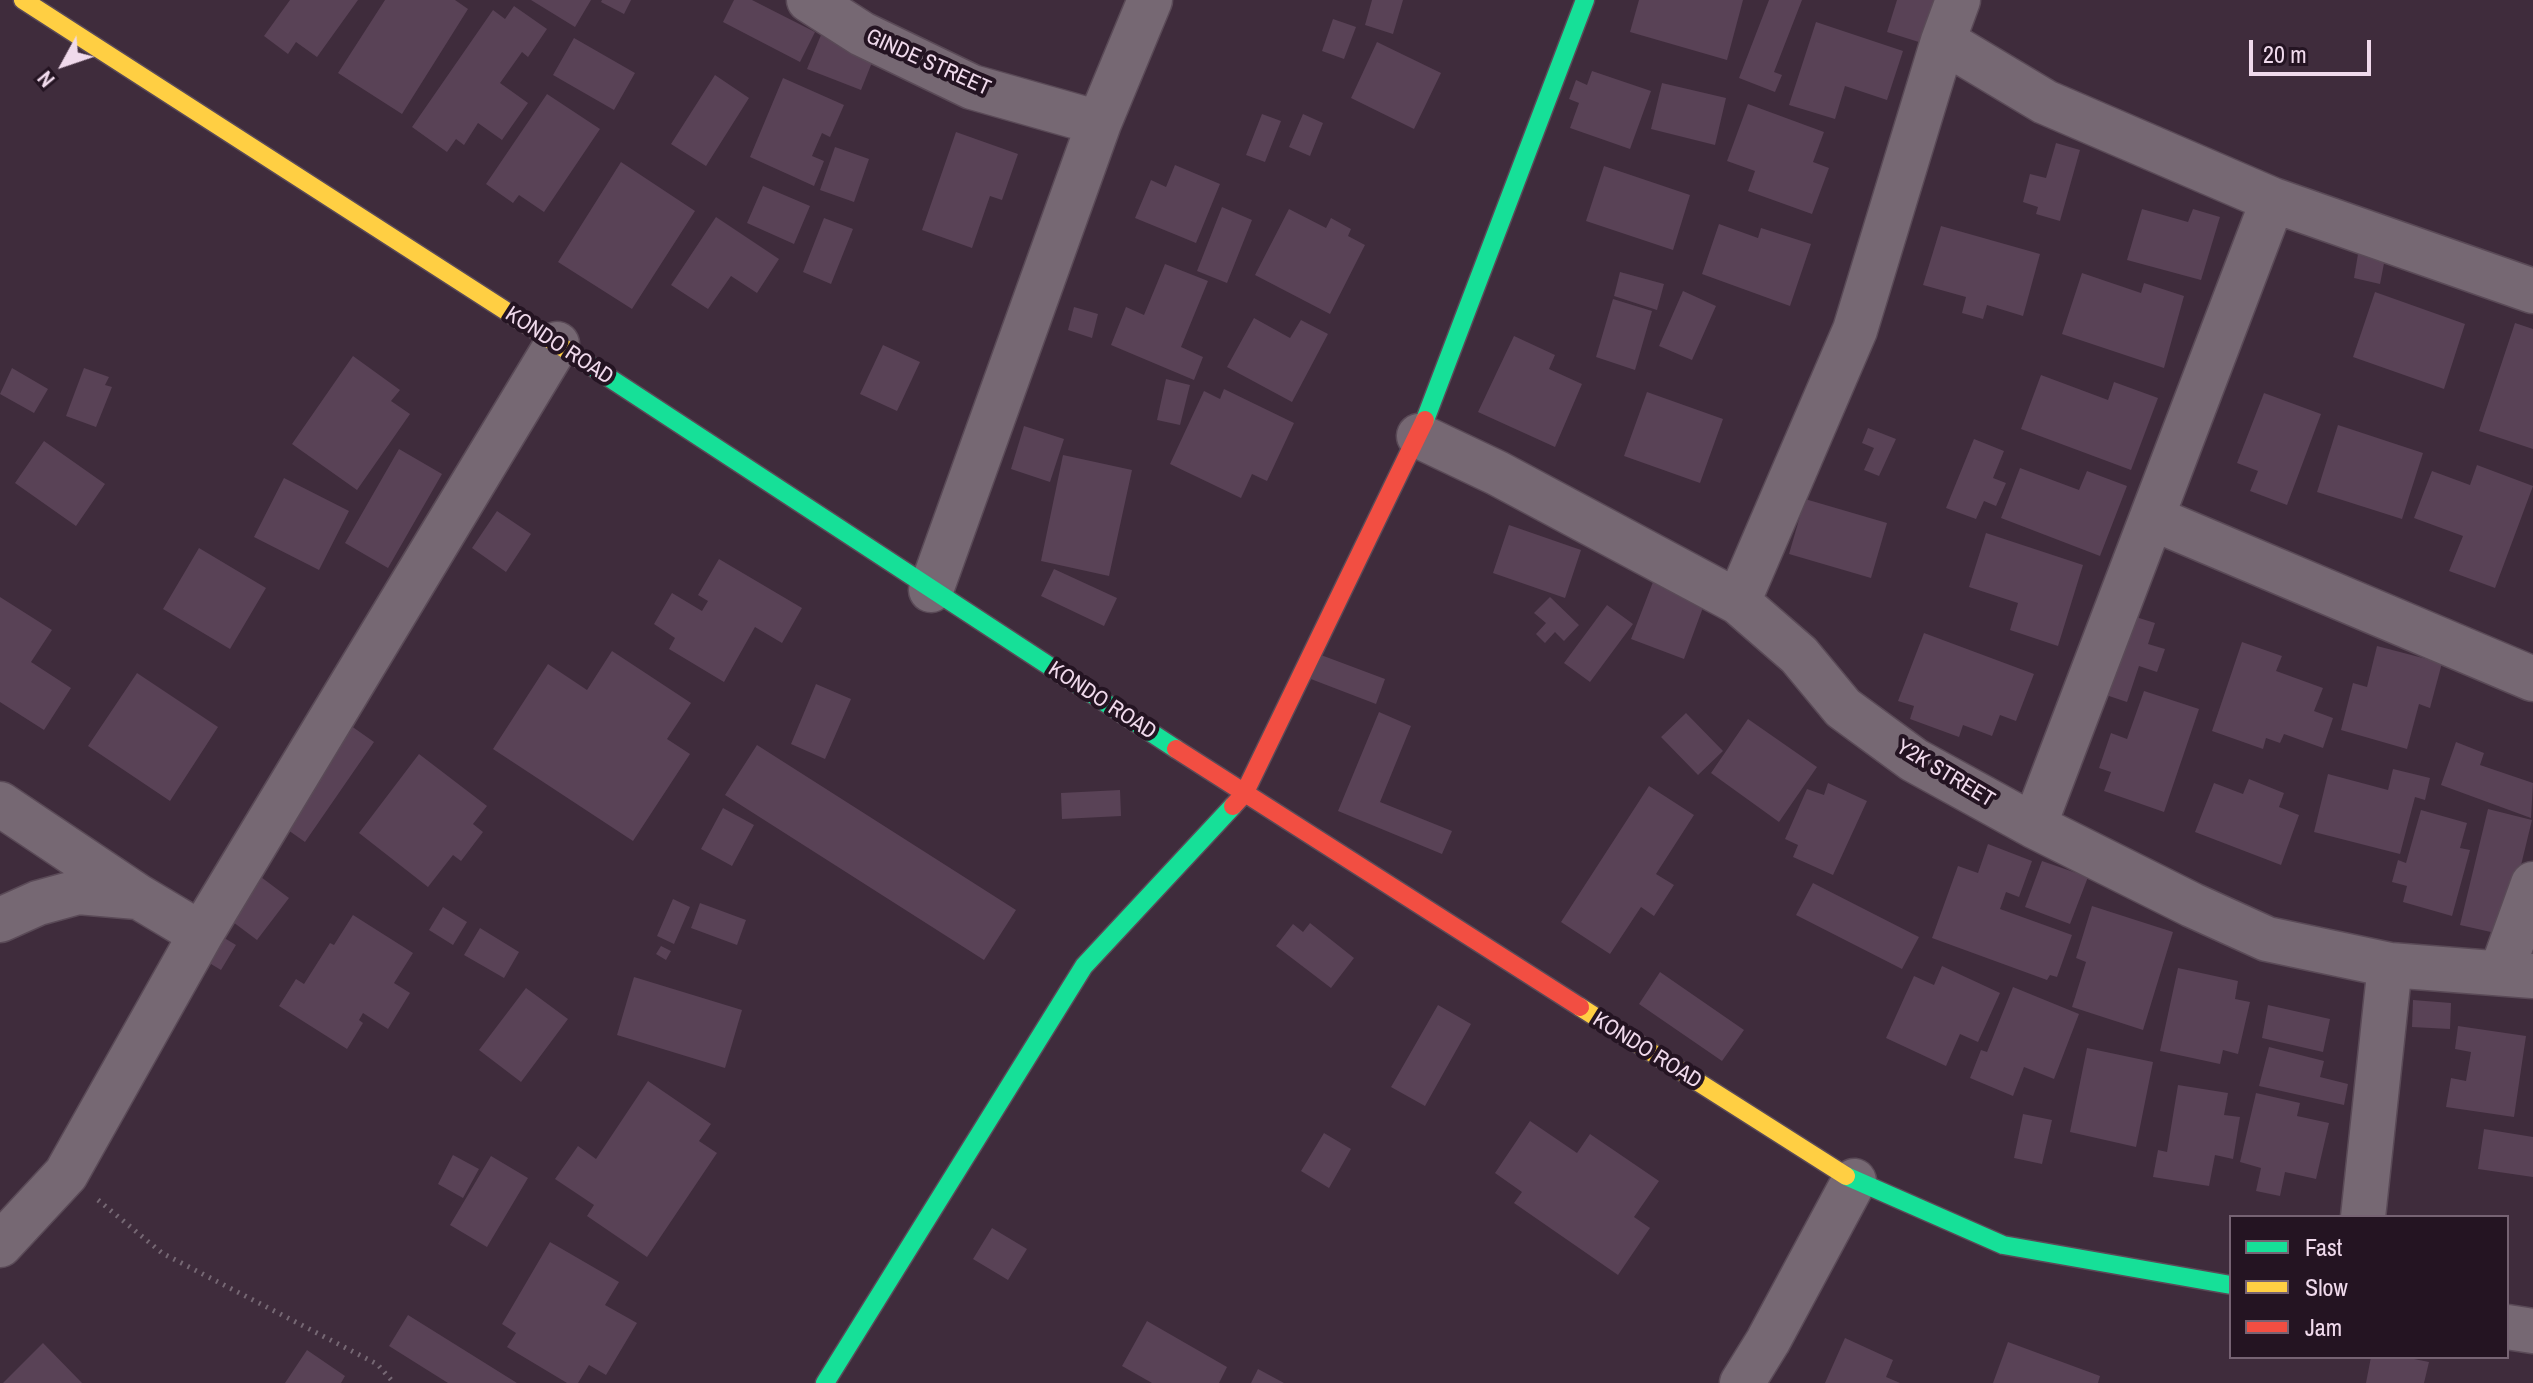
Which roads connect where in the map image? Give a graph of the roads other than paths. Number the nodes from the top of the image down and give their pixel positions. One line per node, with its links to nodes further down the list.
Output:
1 (23, 0): 10 (street, KONDO ROAD)
2 (809, 0): 7 (street, GINDE STREET)
3 (1150, 0): 7 (street)
4 (1585, 0): 11 (street)
5 (1958, 0): 6 (street)
6 (1943, 41): 8 (street); 14 (street)
7 (1099, 123): 13 (street)
8 (2273, 200): 9 (street); 12 (street)
9 (2533, 291)
10 (557, 344): 13 (street, KONDO ROAD); 22 (street)
11 (1419, 436): 14 (street, Y2K STREET); 16 (street)
12 (2152, 518): 15 (street); 18 (street)
13 (931, 590): 16 (street, KONDO ROAD)
14 (1738, 602): 18 (street, Y2K STREET)
15 (2533, 679)
16 (1244, 794): 25 (street, KONDO ROAD); 31 (street)
17 (0, 804): 20 (street)
18 (2034, 826): 23 (street, Y2K STREET)
19 (2533, 884): 24 (street)
20 (139, 897): 21 (street); 22 (street)
21 (0, 920)
22 (201, 934): 27 (street)
23 (2390, 965): 24 (street, Y2K STREET); 26 (street)
24 (2517, 975)
25 (1854, 1181): 28 (street, KONDO ROAD); 32 (street)
26 (2363, 1215)
27 (0, 1245)
28 (2229, 1285)
29 (2509, 1327): 30 (street)
30 (2533, 1331)
31 (825, 1383)
32 (1742, 1383)

